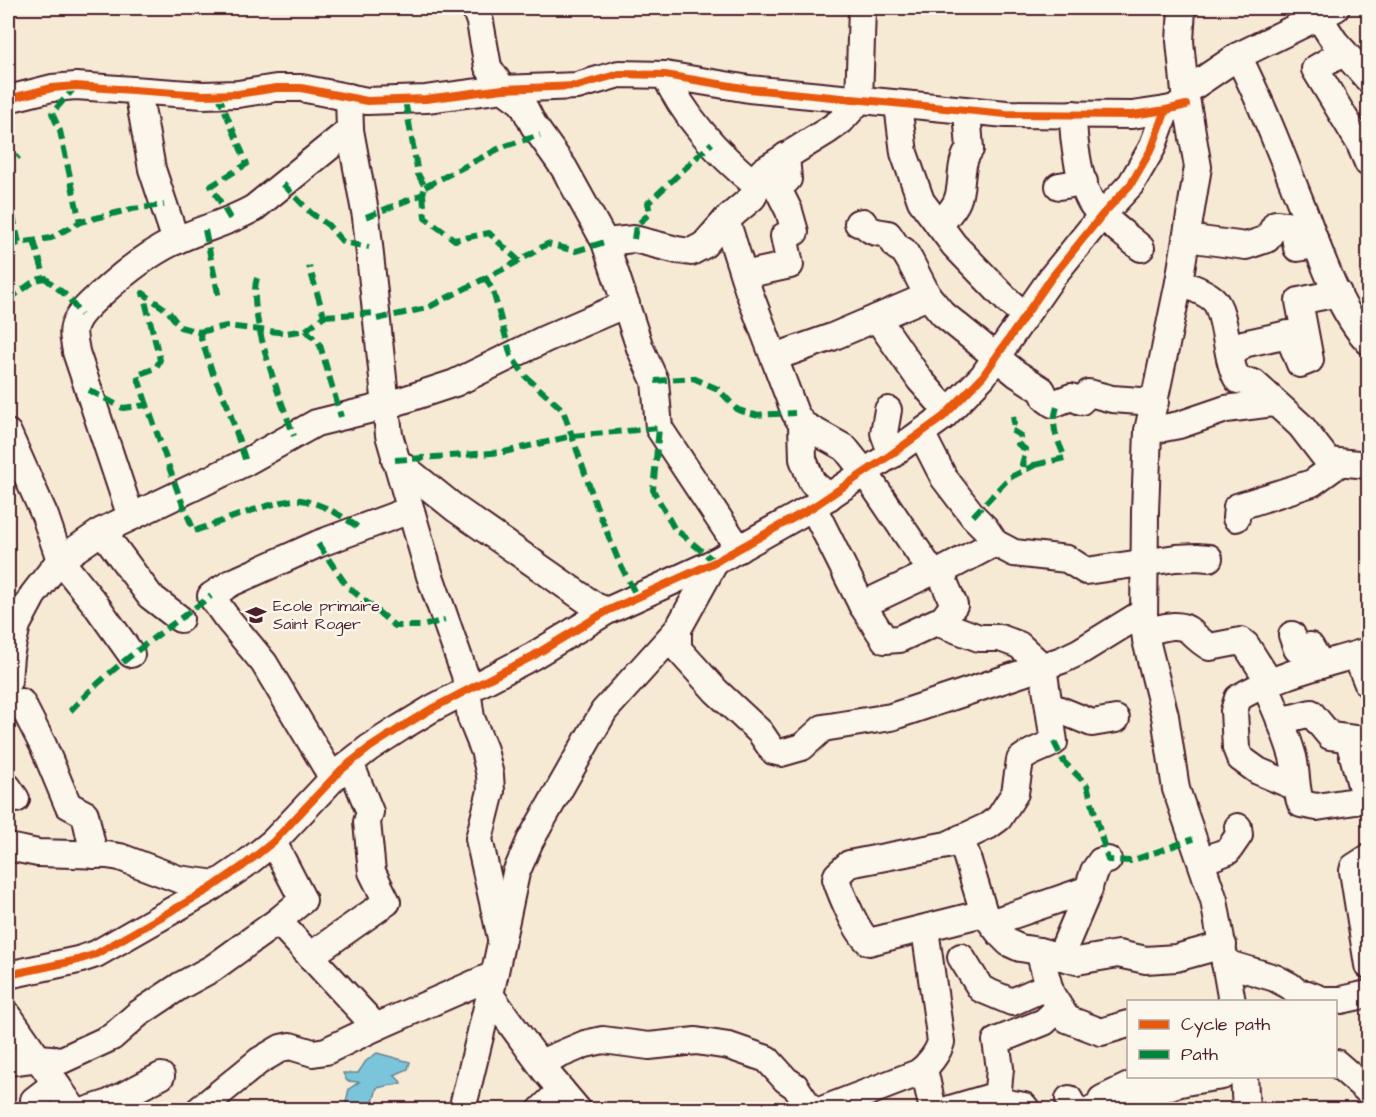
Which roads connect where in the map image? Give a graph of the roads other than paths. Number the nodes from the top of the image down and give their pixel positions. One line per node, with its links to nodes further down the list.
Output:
1 (475, 8): 9 (street)
2 (862, 8): 13 (street)
3 (1182, 8): 14 (street)
4 (1327, 12): 5 (street); 6 (street)
5 (1344, 52): 8 (street); 20 (street)
6 (1238, 56): 14 (street); 29 (street)
7 (665, 75): 9 (street); 13 (street); 21 (street)
8 (1368, 79)
9 (503, 89): 11 (street); 28 (street)
10 (138, 91): 11 (street); 12 (street); 27 (street)
11 (349, 97): 18 (street)
12 (8, 99)
13 (859, 101): 15 (street); 19 (street)
14 (1179, 102): 17 (street); 22 (street); 26 (street)
15 (898, 105): 16 (street); 25 (street)
16 (967, 111): 17 (street); 25 (street)
17 (1073, 114): 22 (street)
18 (350, 130): 27 (street); 44 (street)
19 (786, 156): 21 (street); 31 (street)
20 (1368, 163)
21 (756, 185): 23 (street)
22 (1102, 215): 30 (street); 36 (street)
23 (726, 220): 28 (street); 31 (street)
24 (858, 223): 34 (street)
25 (939, 225): 36 (street)
26 (1186, 238): 29 (street); 32 (street)
27 (176, 241): 58 (street)
28 (606, 242): 35 (street)
29 (1317, 245): 33 (street)
30 (1141, 248)
31 (744, 275): 39 (street)
32 (1179, 282): 41 (street); 42 (street)
33 (1338, 293): 38 (street); 41 (street)
34 (928, 296): 37 (street); 40 (street)
35 (626, 304): 44 (street); 62 (street)
36 (1025, 315): 40 (street)
37 (876, 318): 39 (street); 45 (street)
38 (1367, 338)
39 (775, 357): 47 (street)
40 (995, 357): 42 (street); 45 (street)
41 (1230, 357): 43 (street)
42 (1155, 402): 48 (street)
43 (1273, 402): 48 (street); 53 (street)
44 (386, 406): 52 (street); 58 (street)
45 (952, 407): 50 (street)
46 (888, 410): 51 (street)
47 (802, 424): 54 (street); 56 (street)
48 (1148, 431): 66 (street)
49 (8, 433): 64 (street)
50 (921, 433): 51 (street); 61 (street)
51 (892, 455): 54 (street)
52 (395, 460): 57 (street); 69 (street)
53 (1340, 463): 55 (street); 59 (street)
54 (865, 473): 56 (street); 67 (street)
55 (1367, 473)
56 (821, 502): 62 (street); 68 (street)
57 (410, 510): 83 (street); 90 (street)
58 (131, 518): 60 (street)
59 (1236, 518)
60 (102, 531): 64 (street); 70 (street)
61 (995, 543): 66 (street); 67 (street)
62 (740, 549): 65 (street)
63 (1209, 558): 66 (street)
64 (60, 561): 73 (street); 77 (street)
65 (715, 562): 69 (street); 74 (street)
66 (1146, 562): 71 (street)
67 (936, 572): 68 (street); 72 (street)
68 (862, 606): 72 (street)
69 (607, 611): 83 (street)
70 (180, 619)
71 (1144, 622): 79 (street); 81 (street); 100 (street)
72 (940, 623): 79 (street)
73 (12, 628): 80 (street)
74 (678, 629): 79 (street); 106 (street)
75 (1292, 635): 78 (street)
76 (1362, 653): 78 (street); 82 (street)
77 (131, 654)
78 (1321, 665): 81 (street)
79 (1043, 667): 85 (street)
80 (8, 681)
81 (1268, 684): 87 (street); 91 (street)
82 (1368, 684)
83 (467, 690): 90 (street); 106 (street)
84 (21, 702): 97 (street)
85 (1050, 706): 86 (street); 94 (street)
86 (1116, 719)
87 (1281, 722): 88 (street); 91 (street)
88 (1330, 735): 89 (street); 92 (street)
89 (1362, 740): 92 (street)
90 (341, 770): 95 (street); 110 (street)
91 (1296, 788): 92 (street)
92 (1361, 800)
93 (1238, 827): 100 (street)
94 (961, 838): 103 (street); 105 (street)
95 (273, 842): 101 (street); 104 (street)
96 (8, 847): 97 (street)
97 (94, 855): 101 (street)
98 (1368, 858): 107 (street)
99 (1108, 860): 102 (street)
100 (1202, 861): 109 (street)
101 (216, 884): 112 (street)
102 (1089, 889): 103 (street); 108 (street)
103 (988, 917): 105 (street); 108 (street)
104 (278, 921): 110 (street); 120 (street)
105 (925, 929): 124 (street)
106 (501, 938): 113 (street)
107 (1367, 952)
108 (1049, 954): 109 (street); 115 (street)
109 (1224, 954): 114 (street); 116 (street)
110 (310, 956): 119 (street)
111 (962, 957): 115 (street)
112 (8, 975)
113 (492, 985): 119 (street); 122 (street); 137 (street)
114 (1368, 994)
115 (1053, 997): 118 (street); 132 (street)
116 (1232, 1000)
117 (8, 1015): 120 (street)
118 (1127, 1024)
119 (376, 1027): 136 (street)
120 (39, 1058): 121 (street); 129 (street)
121 (8, 1062)
122 (540, 1063): 130 (street); 140 (street)
123 (1337, 1064): 131 (street)
124 (924, 1069): 141 (street); 142 (street)
125 (161, 1076): 135 (street)
126 (1216, 1078): 128 (street)
127 (1244, 1078): 147 (street)
128 (1155, 1081): 145 (street); 146 (street)
129 (56, 1083): 133 (street); 134 (street)
130 (561, 1090): 138 (street); 139 (street)
131 (1368, 1091)
132 (998, 1095): 143 (street); 144 (street)
133 (34, 1100)
134 (73, 1109)
135 (88, 1110)
136 (199, 1110)
137 (462, 1110)
138 (541, 1110)
139 (578, 1110)
140 (812, 1110)
141 (822, 1110)
142 (933, 1110)
143 (947, 1110)
144 (1027, 1110)
145 (1092, 1110)
146 (1137, 1110)
147 (1246, 1110)

